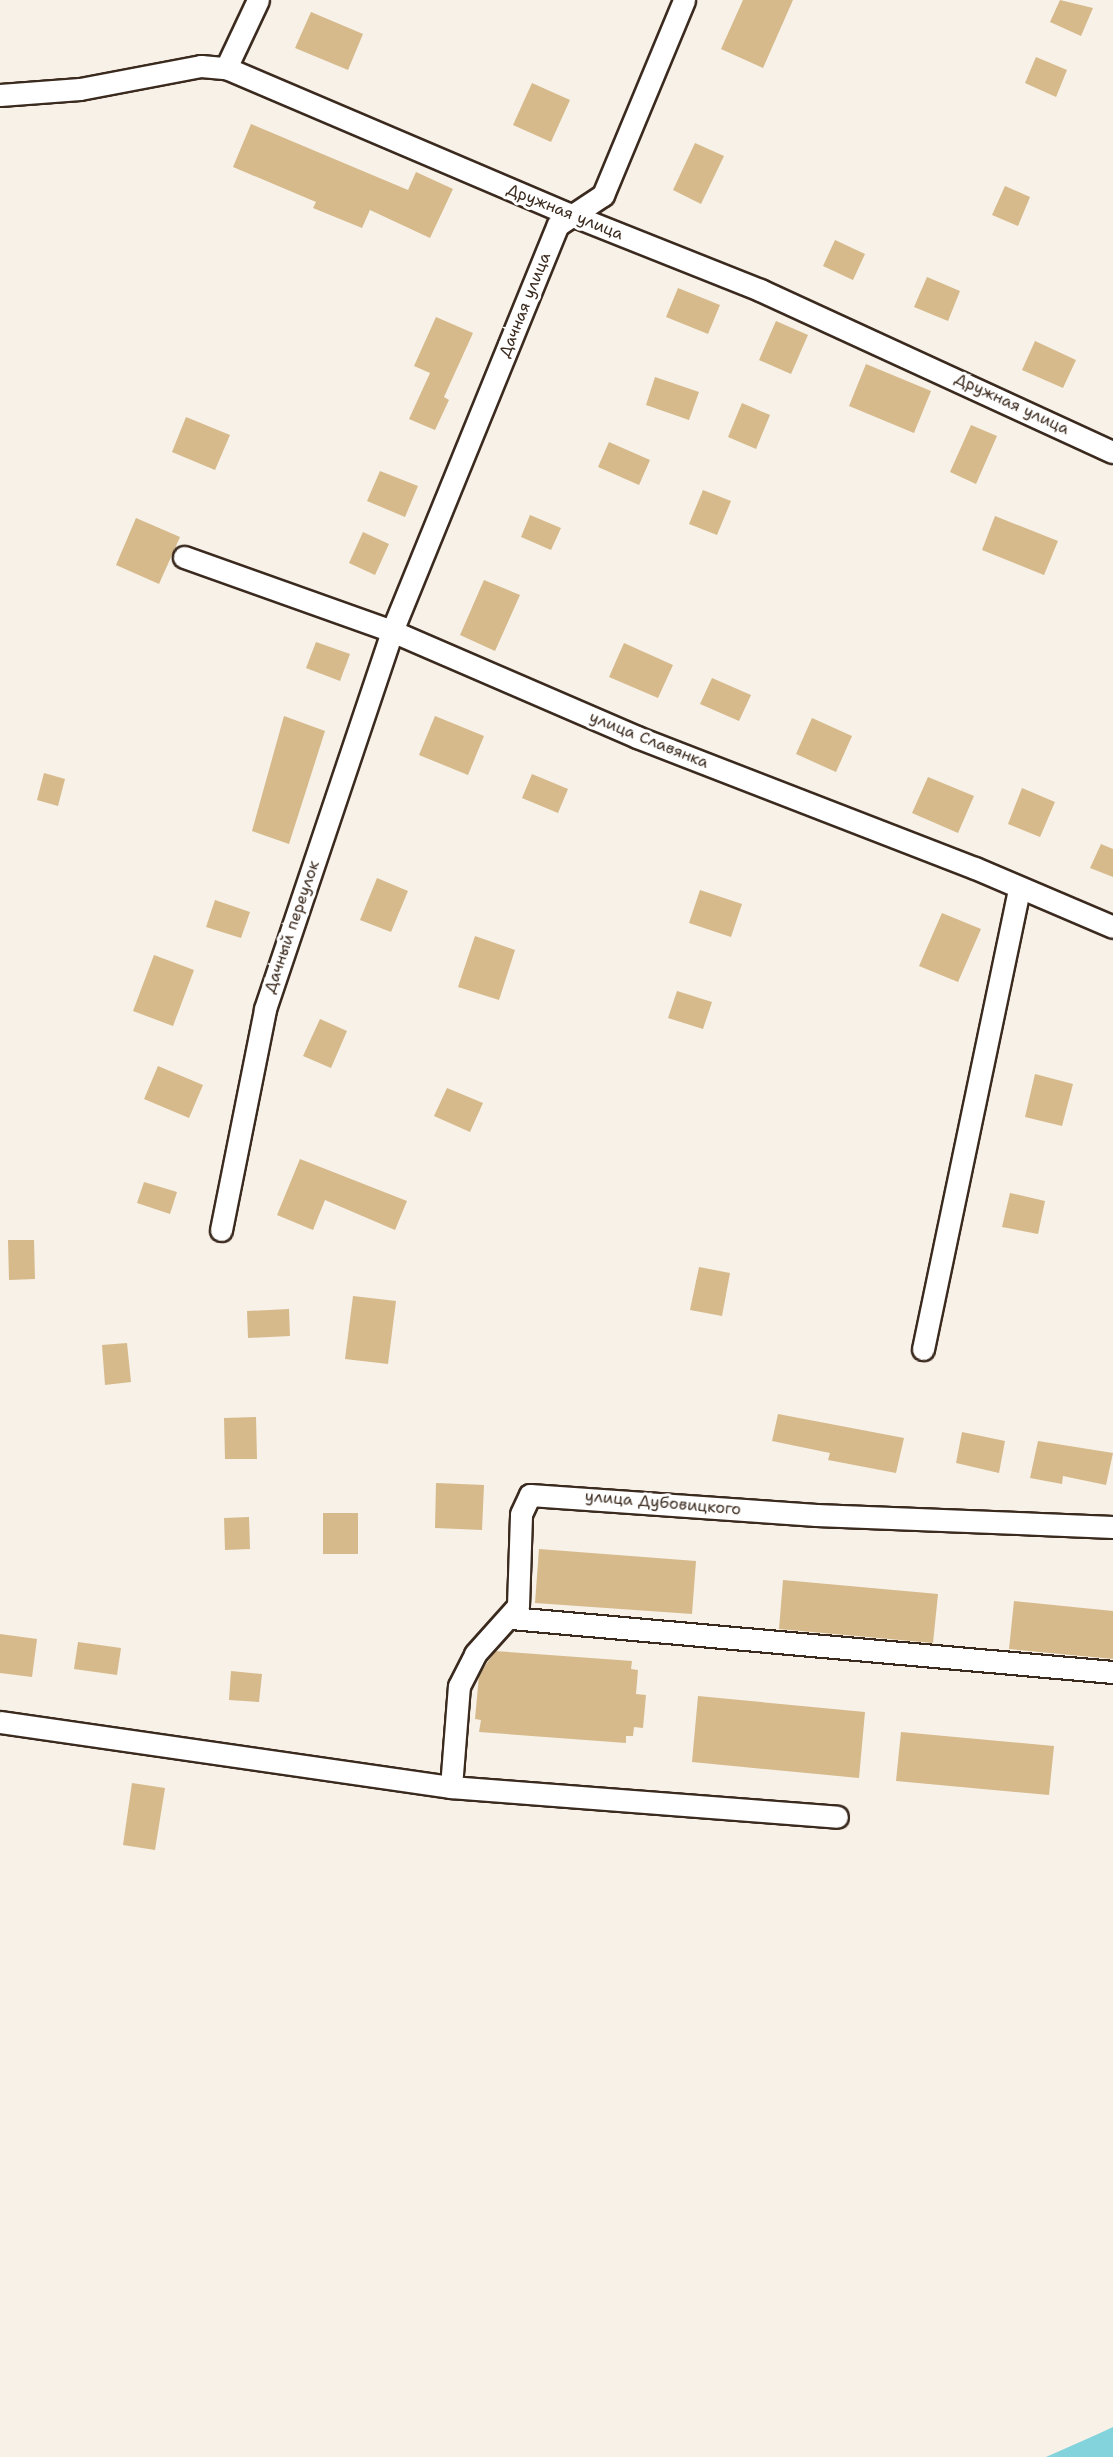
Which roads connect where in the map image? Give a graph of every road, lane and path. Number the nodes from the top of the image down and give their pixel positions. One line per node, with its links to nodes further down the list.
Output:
1 (258, 0): 3 (street)
2 (684, 0): 5 (street)
3 (226, 68): 4 (street, Дружная улица); 5 (street, Дружная улица)
4 (0, 95)
5 (569, 214): 6 (street, Дружная улица); 8 (street, Дачная улица)
6 (1113, 452)
7 (184, 557): 8 (street, улица Славянка)
8 (392, 631): 9 (street, улица Славянка); 11 (street, Дачный переулок)
9 (1019, 889): 10 (street, улица Славянка); 12 (street)
10 (1113, 927)
11 (221, 1230)
12 (923, 1349)
13 (1113, 1527): 14 (street, улица Дубовицкого)
14 (511, 1618): 15 (street); 17 (street, улица Дубовицкого)
15 (1113, 1672)
16 (0, 1722): 17 (street)
17 (451, 1787): 18 (street)
18 (837, 1817)

